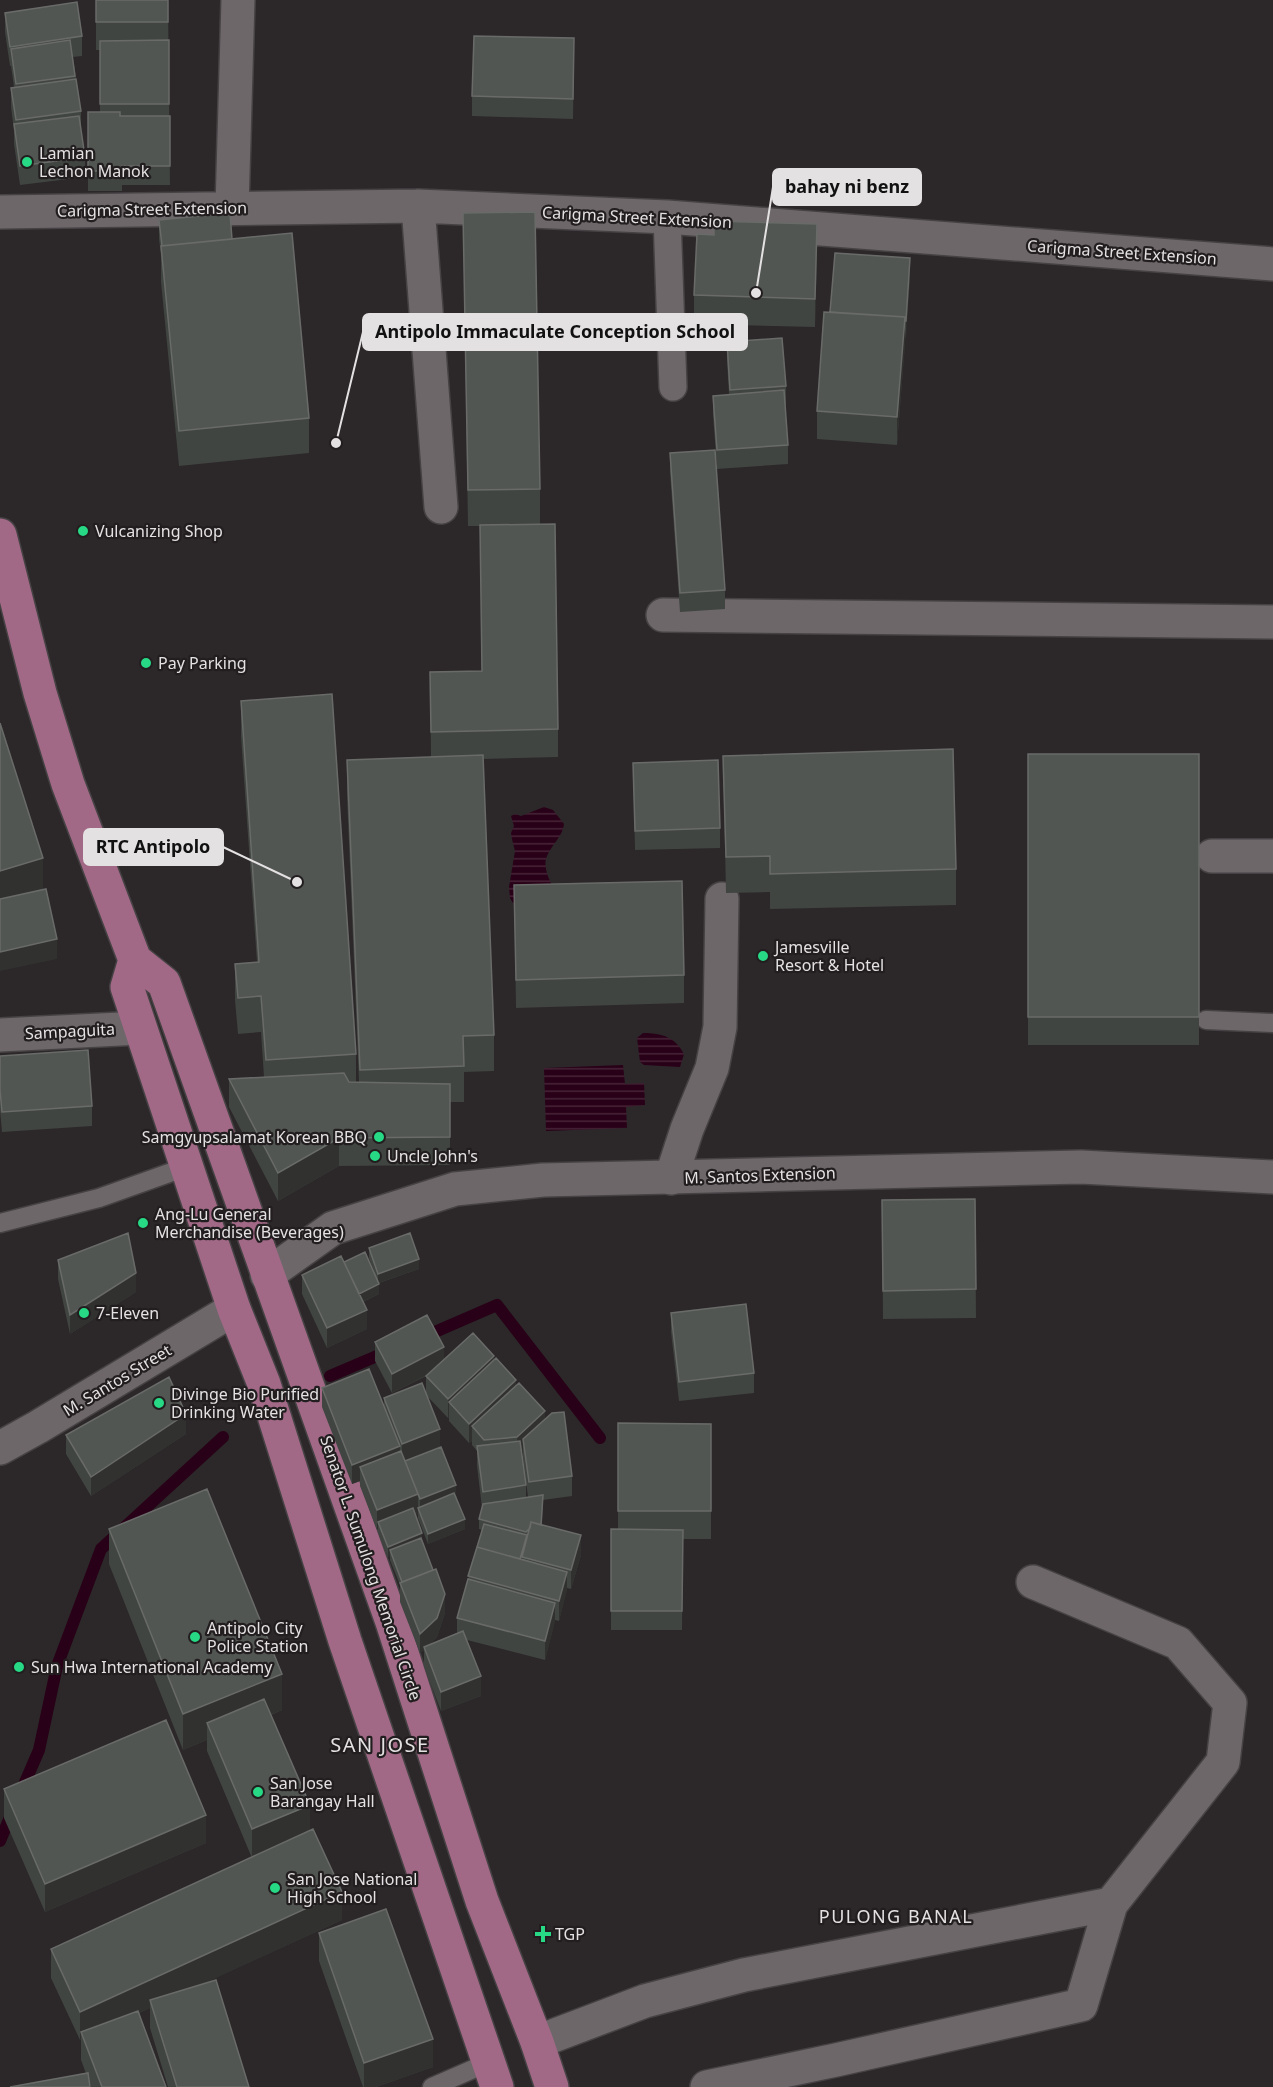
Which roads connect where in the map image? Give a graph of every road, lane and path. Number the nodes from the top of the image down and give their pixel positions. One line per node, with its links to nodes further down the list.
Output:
1 (238, 0): 3 (street)
2 (418, 206): 3 (street, Carigma Street Extension); 5 (street, Carigma Street Extension); 8 (street)
3 (232, 208): 4 (street, Carigma Street Extension)
4 (0, 212)
5 (667, 217): 6 (street, Carigma Street Extension); 7 (street)
6 (1273, 264)
7 (673, 387)
8 (441, 507)
9 (0, 535): 15 (main road)
10 (663, 615): 11 (street)
11 (1273, 622)
12 (1212, 856): 13 (street)
13 (1273, 856)
14 (722, 899): 22 (street)
15 (135, 960): 18 (main road); 24 (main road, Senator L. Sumulong Memorial Circle)
16 (1206, 1020): 17 (lane)
17 (1273, 1023)
18 (140, 1028): 19 (street, Sampaguita); 20 (main road)
19 (0, 1035)
20 (186, 1167): 23 (lane); 25 (main road)
21 (1273, 1177): 22 (street, M. Santos Extension)
22 (671, 1178): 24 (street, M. Santos Extension)
23 (0, 1223)
24 (267, 1275): 29 (main road, Senator L. Sumulong Memorial Circle)
25 (234, 1309): 26 (street, M. Santos Street); 30 (main road)
26 (0, 1448)
27 (1034, 1582): 28 (street)
28 (1111, 1904): 29 (street); 33 (street)
29 (537, 2042): 32 (main road, Senator L. Sumulong Memorial Circle)
30 (492, 2075): 31 (lane)
31 (432, 2087)
32 (552, 2087)
33 (707, 2087)

